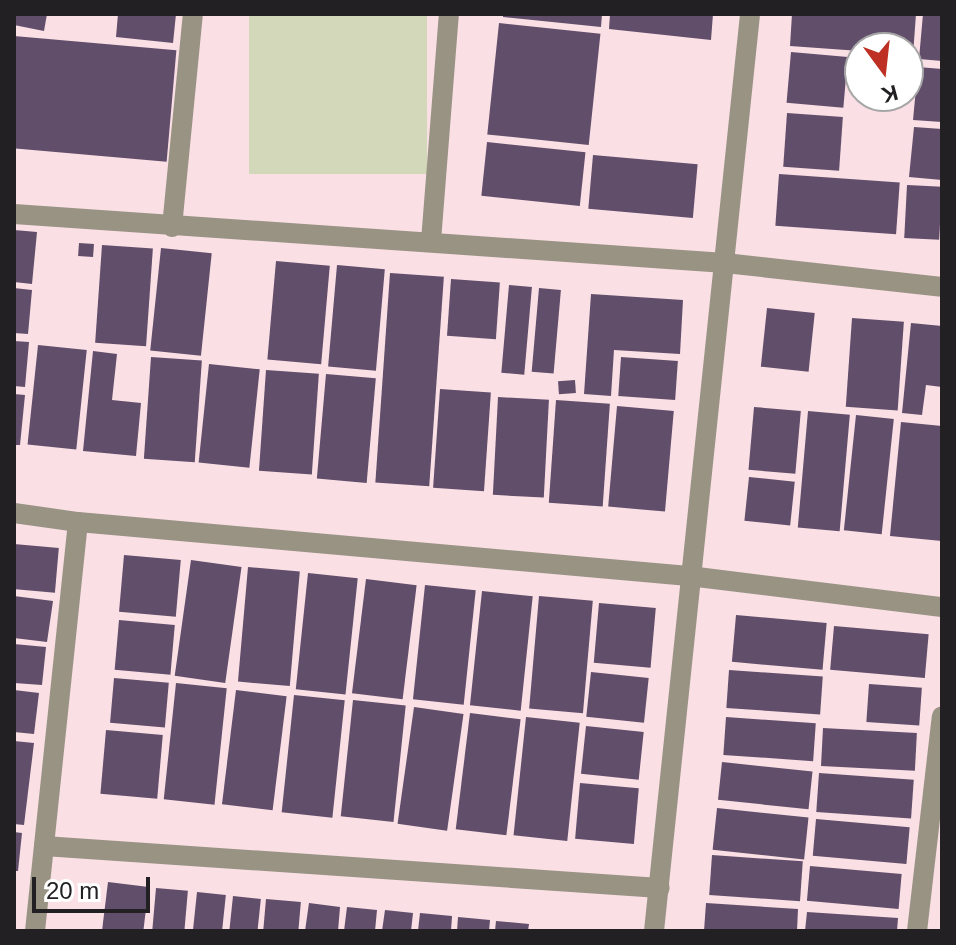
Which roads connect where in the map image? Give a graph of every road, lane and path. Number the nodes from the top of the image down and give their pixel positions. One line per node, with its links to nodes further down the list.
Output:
1 (193, 14): 5 (street)
2 (449, 14): 6 (street)
3 (750, 14): 7 (street)
4 (14, 214): 5 (street)
5 (172, 227): 6 (street)
6 (431, 241): 7 (street)
7 (725, 263): 8 (street); 11 (street)
8 (942, 287)
9 (14, 513): 10 (street)
10 (78, 522): 11 (street); 14 (street)
11 (689, 576): 12 (street); 15 (street)
12 (942, 607)
13 (942, 716): 18 (street)
14 (44, 846): 15 (street); 16 (street)
15 (660, 888): 17 (street)
16 (35, 931)
17 (654, 931)
18 (917, 931): 19 (street)
19 (926, 931)

